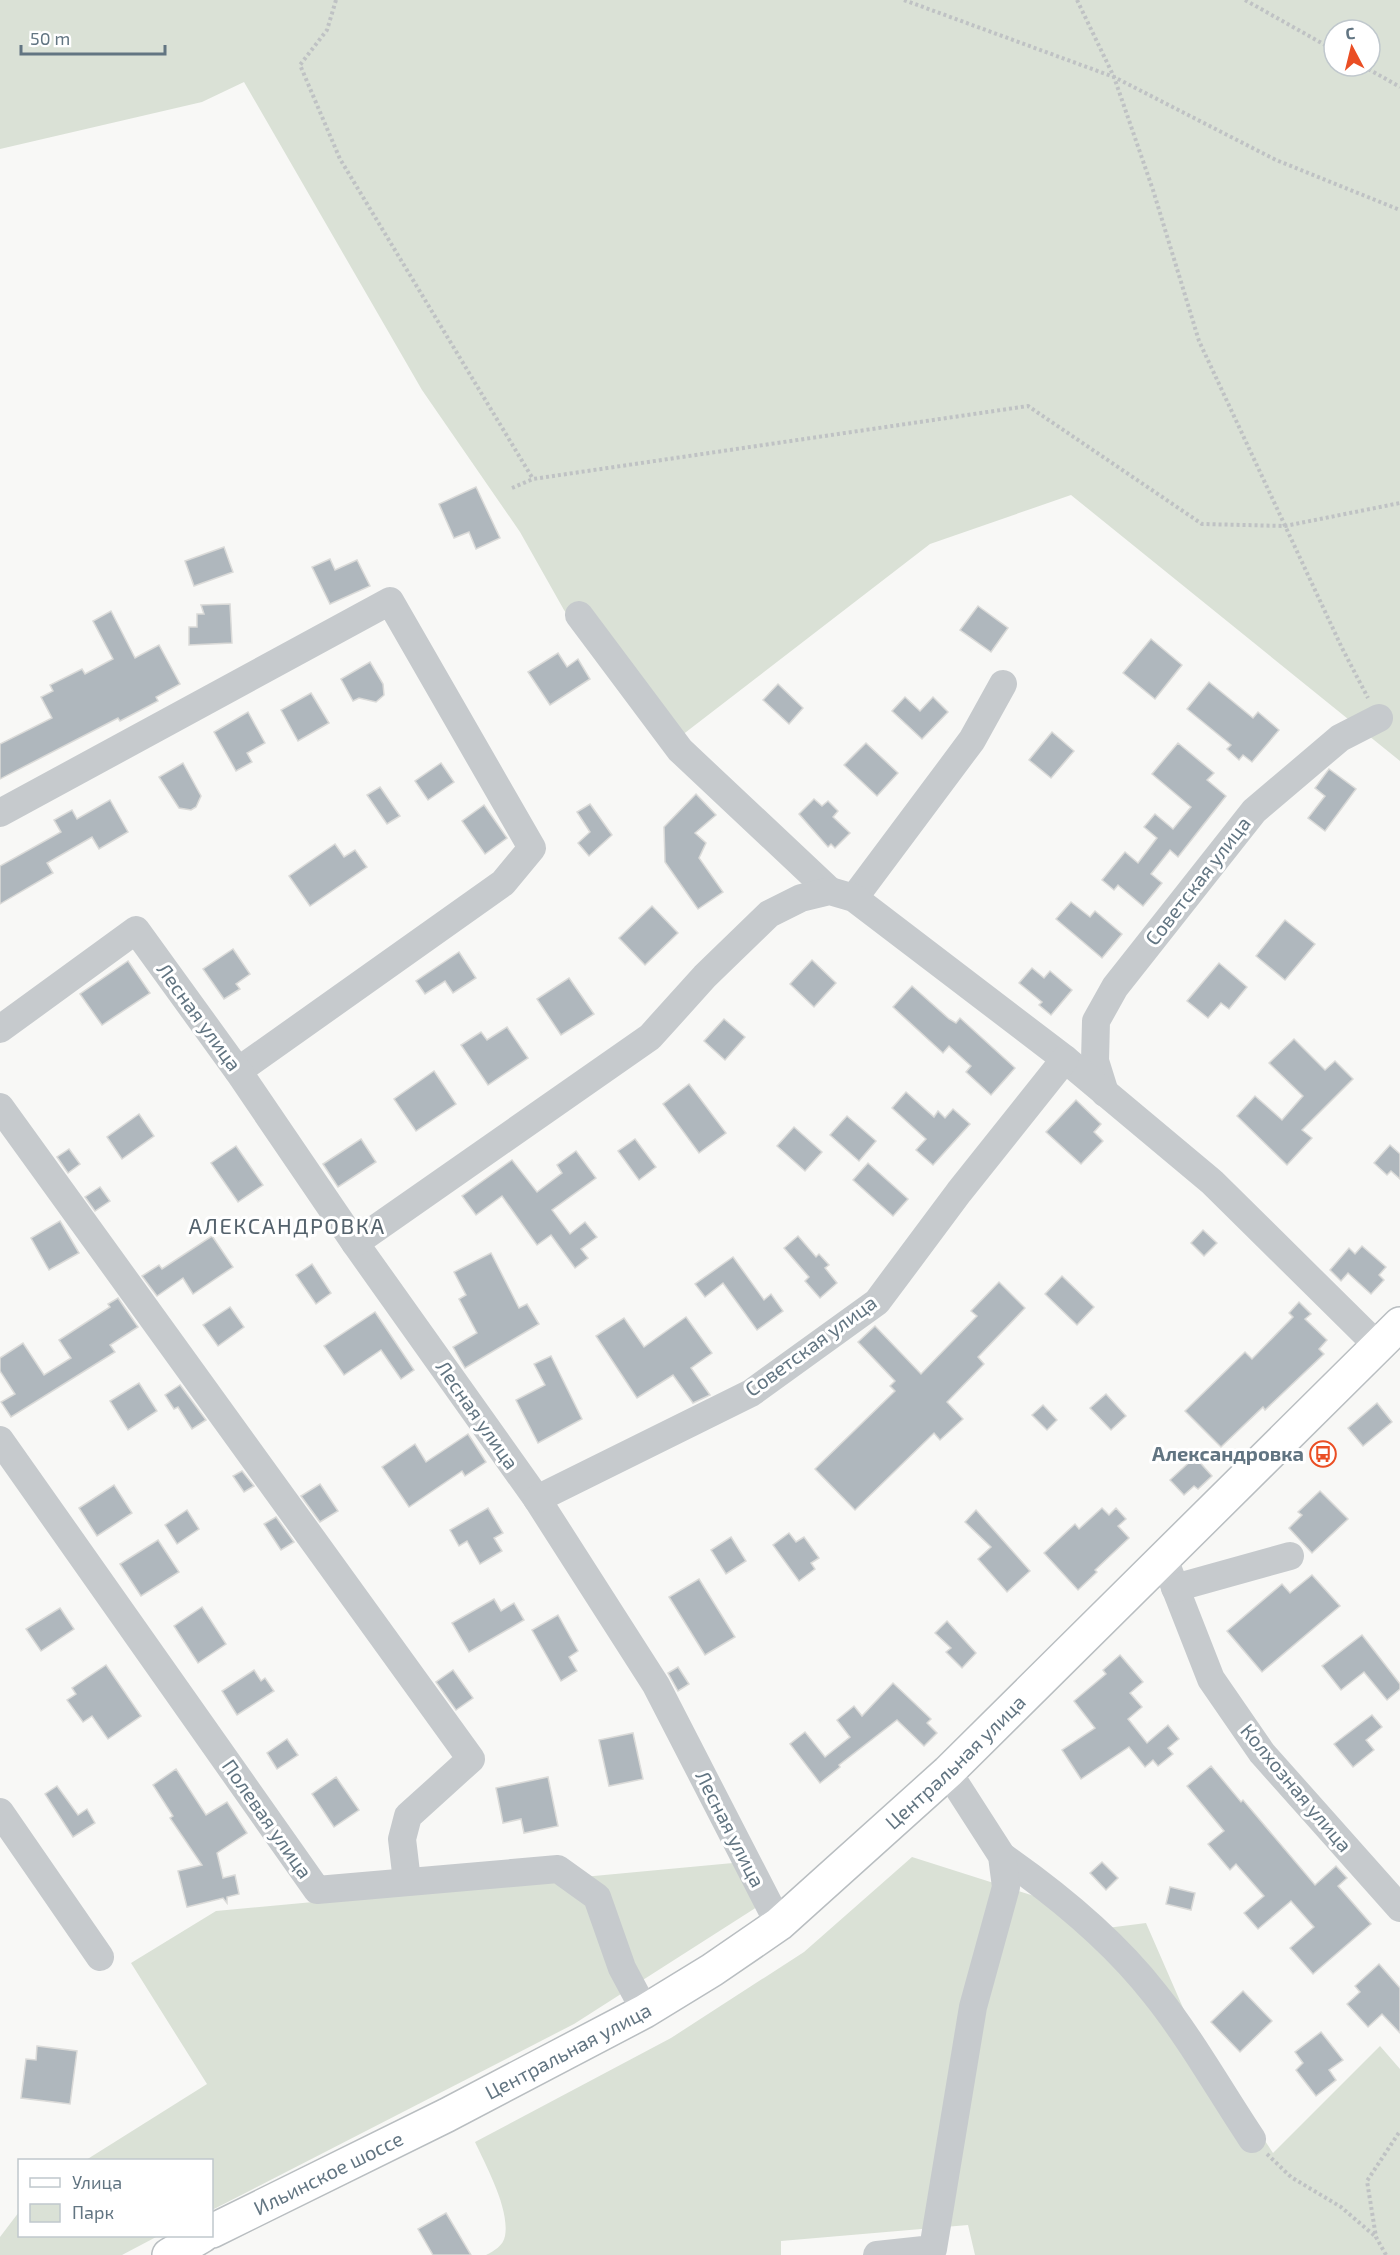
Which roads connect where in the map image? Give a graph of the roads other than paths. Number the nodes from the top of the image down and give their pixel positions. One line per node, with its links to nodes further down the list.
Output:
1 (579, 615): 5 (street)
2 (1004, 684): 5 (street)
3 (1379, 718): 9 (street, Советская улица)
4 (0, 813): 8 (street)
5 (842, 894): 7 (street); 11 (street)
6 (0, 1029): 8 (street, Лесная улица)
7 (1065, 1059): 9 (street); 14 (street, Советская улица)
8 (238, 1071): 11 (street, Лесная улица)
9 (1105, 1093): 12 (street)
10 (0, 1107): 20 (street)
11 (355, 1243): 14 (street, Лесная улица)
12 (1389, 1335): 16 (main road, Центральная улица)
13 (0, 1440): 20 (street, Полевая улица)
14 (537, 1499): 22 (street, Лесная улица)
15 (1290, 1556): 16 (street)
16 (1170, 1574): 17 (main road, Центральная улица); 21 (street, Колхозная улица)
17 (948, 1772): 19 (street); 22 (main road, Центральная улица)
18 (0, 1812): 23 (street)
19 (1002, 1856): 26 (street); 29 (street)
20 (407, 1881): 24 (street, Полевая улица)
21 (1400, 1908)
22 (779, 1924): 24 (main road, Центральная улица)
23 (100, 1957)
24 (645, 2011): 25 (main road, Центральная улица)
25 (447, 2115): 27 (main road, Ильинское шоссе)
26 (1252, 2139)
27 (213, 2231)
28 (199, 2237): 30 (main road)
29 (938, 2250): 31 (street)
30 (169, 2255)
31 (877, 2255)

